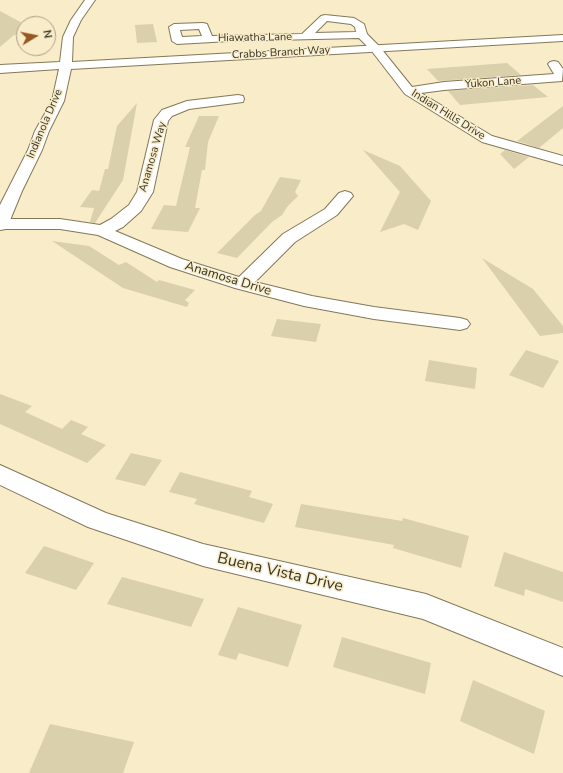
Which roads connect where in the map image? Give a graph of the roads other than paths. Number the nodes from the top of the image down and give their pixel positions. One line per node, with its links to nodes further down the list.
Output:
1 (90, 0): 8 (street, Indianola Drive)
2 (362, 35): 3 (street); 3 (street, Hiawatha Lane); 6 (street, Hiawatha Lane)
3 (304, 37): 5 (street, Hiawatha Lane)
4 (563, 38): 6 (street, Crabbs Branch Way)
5 (208, 39)
6 (375, 48): 8 (street, Crabbs Branch Way); 10 (street, Indian Hills Drive)
7 (554, 64): 10 (street, Yukon Lane)
8 (65, 65): 9 (street, Crabbs Branch Way); 14 (street, Indianola Drive)
9 (0, 70)
10 (409, 91): 12 (street, Indian Hills Drive)
11 (238, 99): 15 (street, Anamosa Way)
12 (563, 161)
13 (345, 196): 16 (street)
14 (0, 224): 15 (street, Anamosa Drive)
15 (102, 231): 16 (street, Anamosa Drive)
16 (242, 284): 17 (street, Anamosa Drive)
17 (460, 324)
18 (0, 474): 19 (street, Buena Vista Drive)
19 (563, 662)

